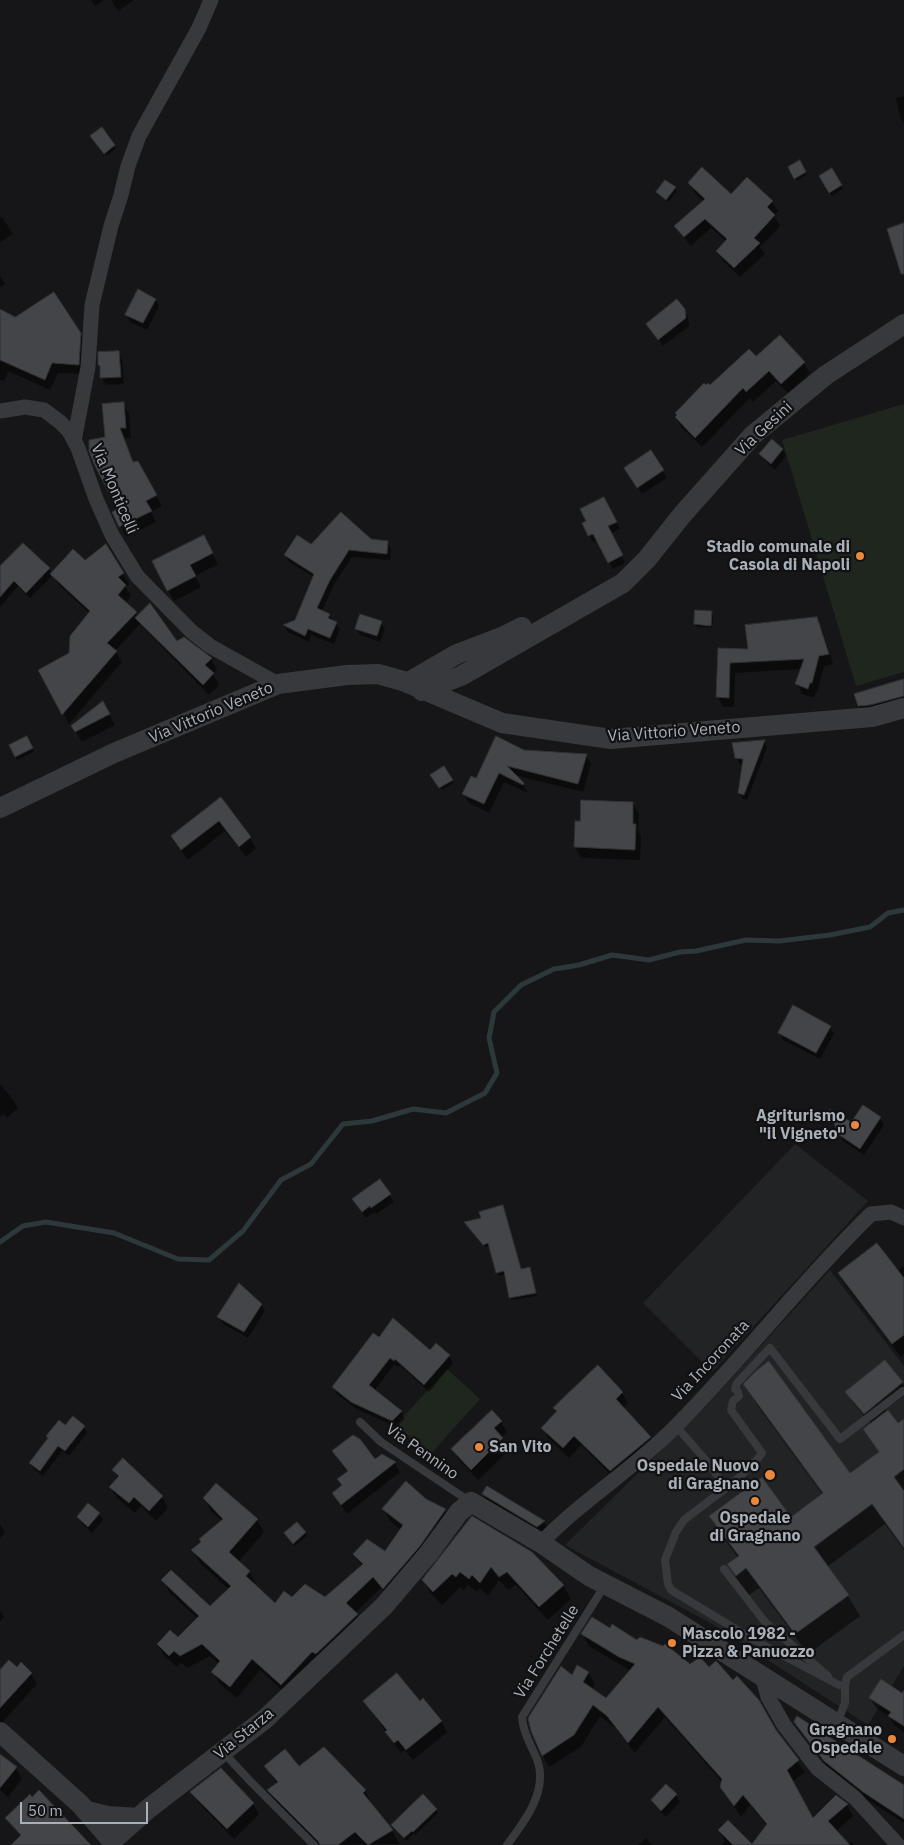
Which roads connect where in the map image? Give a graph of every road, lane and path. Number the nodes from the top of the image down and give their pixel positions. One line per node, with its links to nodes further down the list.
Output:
1 (211, 0): 4 (street)
2 (904, 324): 5 (street, Via Gesini)
3 (0, 411): 4 (street, Via Monticelli)
4 (74, 441): 8 (street, Via Monticelli)
5 (646, 559): 6 (street); 9 (street)
6 (457, 654): 7 (street); 9 (street)
7 (378, 674): 8 (street, Via Vittorio Veneto); 9 (street, Via Vittorio Veneto)
8 (278, 684): 11 (street, Via Vittorio Veneto)
9 (415, 687): 10 (street, Via Vittorio Veneto)
10 (904, 708)
11 (0, 808)
12 (904, 1218): 15 (street, Via Incoronata)
13 (903, 1391): 16 (lane)
14 (360, 1422): 17 (lane, Via Pennino)
15 (676, 1426): 16 (lane); 18 (street, Via Incoronata)
16 (726, 1488): 23 (lane)
17 (471, 1502): 18 (street); 26 (street, Via Starza)
18 (541, 1543): 20 (street)
19 (724, 1569): 23 (lane)
20 (606, 1584): 22 (street); 32 (lane, Via Forchetelle)
21 (904, 1635): 23 (lane)
22 (762, 1675): 24 (street); 33 (street)
23 (842, 1687): 24 (lane)
24 (837, 1723): 27 (street)
25 (0, 1732): 28 (street, Via Starza)
26 (223, 1751): 29 (street, Via Starza); 31 (lane)
27 (904, 1766)
28 (87, 1811): 29 (street); 30 (street, Via Starza)
29 (138, 1818): 30 (street, Via Starza)
30 (114, 1843)
31 (314, 1845)
32 (507, 1845)
33 (898, 1845)

